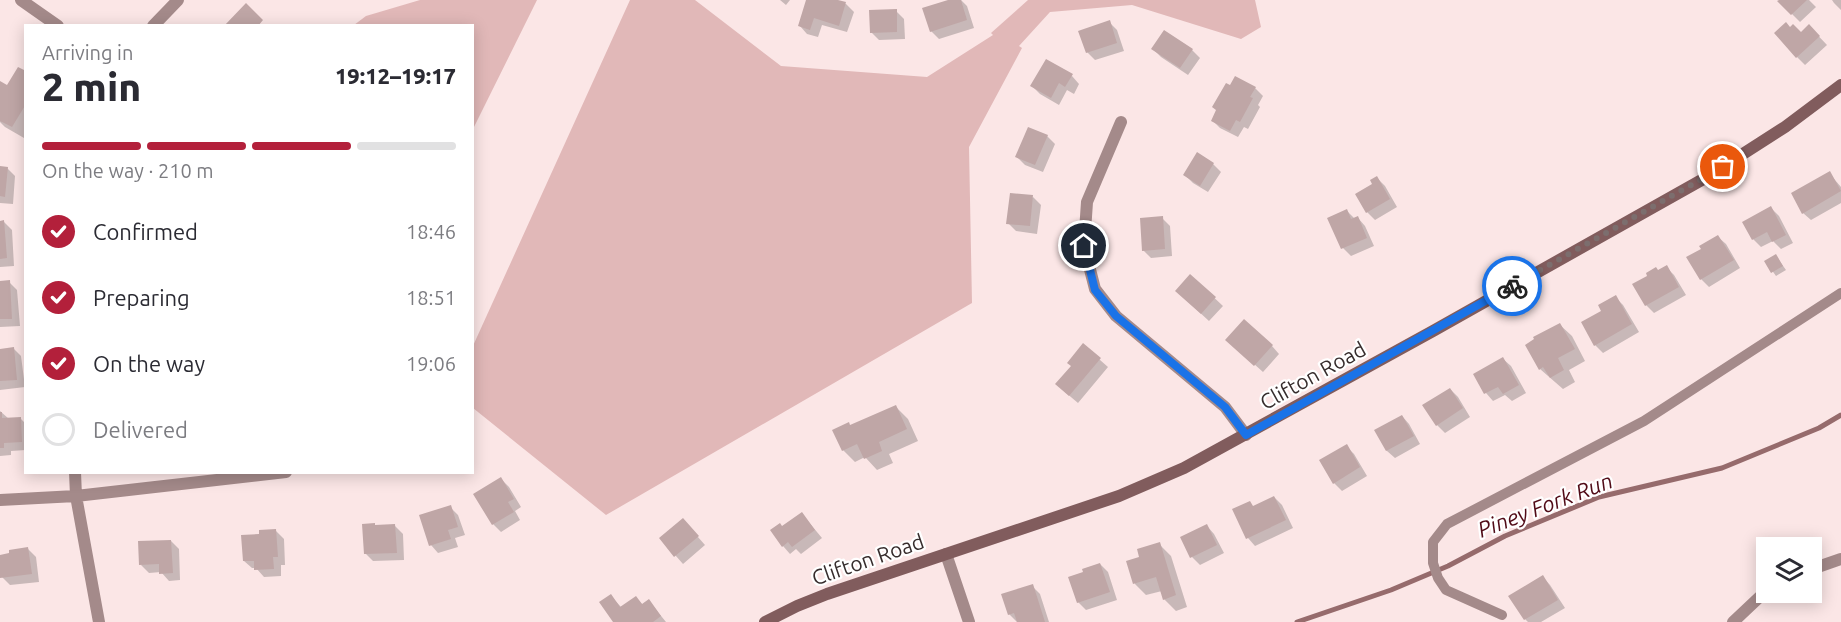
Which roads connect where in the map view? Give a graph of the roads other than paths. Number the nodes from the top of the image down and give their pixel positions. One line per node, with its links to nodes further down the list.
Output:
1 (21, 0): 3 (street)
2 (178, 0): 4 (street)
3 (55, 24)
4 (155, 24)
5 (1841, 85): 8 (main road, Clifton Road)
6 (1121, 122): 8 (street)
7 (1841, 293): 17 (lane)
8 (1246, 435): 13 (main road, Clifton Road)
9 (75, 474): 11 (street)
10 (268, 474): 11 (street)
11 (76, 496): 12 (street); 18 (street)
12 (0, 500)
13 (946, 554): 19 (main road, Clifton Road); 20 (street)
14 (1841, 559): 15 (street)
15 (1822, 566)
16 (1756, 600): 21 (street)
17 (1502, 615)
18 (99, 622)
19 (765, 622)
20 (969, 622)
21 (1733, 622)

